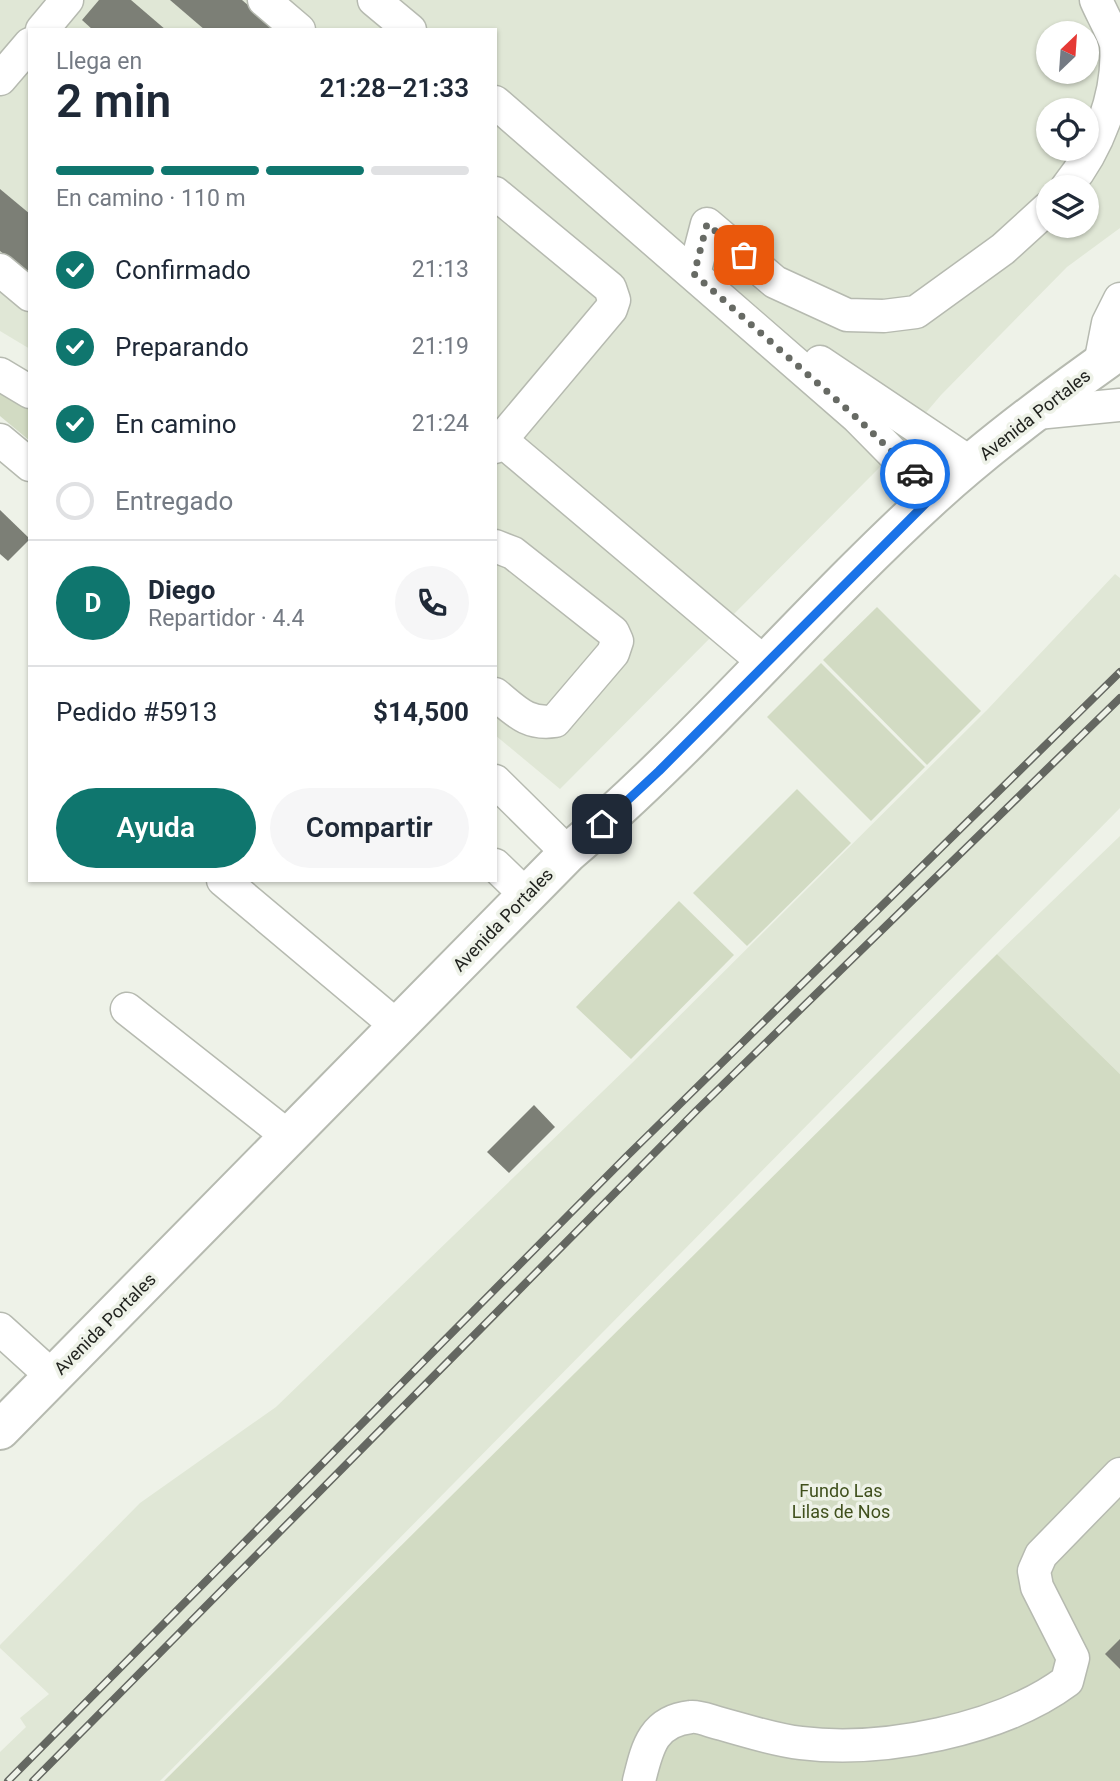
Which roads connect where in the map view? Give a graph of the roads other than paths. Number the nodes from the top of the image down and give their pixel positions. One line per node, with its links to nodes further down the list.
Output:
1 (66, 0): 5 (street)
2 (264, 0): 6 (street)
3 (374, 0): 7 (street)
4 (1096, 0): 11 (street)
5 (44, 28)
6 (297, 28)
7 (408, 28)
8 (28, 46): 9 (street)
9 (0, 79)
10 (497, 104): 15 (street)
11 (1075, 175)
12 (497, 195): 25 (street)
13 (1036, 219): 15 (street)
14 (0, 270): 16 (street)
15 (694, 274): 18 (street)
16 (28, 293)
17 (1120, 299): 19 (street)
18 (743, 317): 27 (street); 28 (street)
19 (1110, 357): 23 (main road, Avenida Portales)
20 (0, 374): 21 (street)
21 (28, 391)
22 (1120, 405): 23 (street)
23 (1037, 412): 27 (main road, Avenida Portales)
24 (0, 440): 26 (street)
25 (498, 444): 30 (street)
26 (28, 463)
27 (972, 464): 28 (main road, Avenida Portales)
28 (934, 495): 30 (main road, Avenida Portales)
29 (501, 558): 31 (street)
30 (765, 663): 33 (main road, Avenida Portales)
31 (497, 696)
32 (497, 782): 33 (street)
33 (568, 853): 36 (main road, Avenida Portales)
34 (497, 867): 36 (street)
35 (225, 882): 38 (street)
36 (527, 896): 38 (main road, Avenida Portales)
37 (127, 1009): 39 (street)
38 (398, 1027): 39 (main road, Avenida Portales)
39 (289, 1137): 41 (main road, Avenida Portales)
40 (0, 1329): 41 (street)
41 (53, 1377): 42 (main road, Avenida Portales)
42 (0, 1430)
43 (1120, 1474): 44 (street)
44 (639, 1781)

